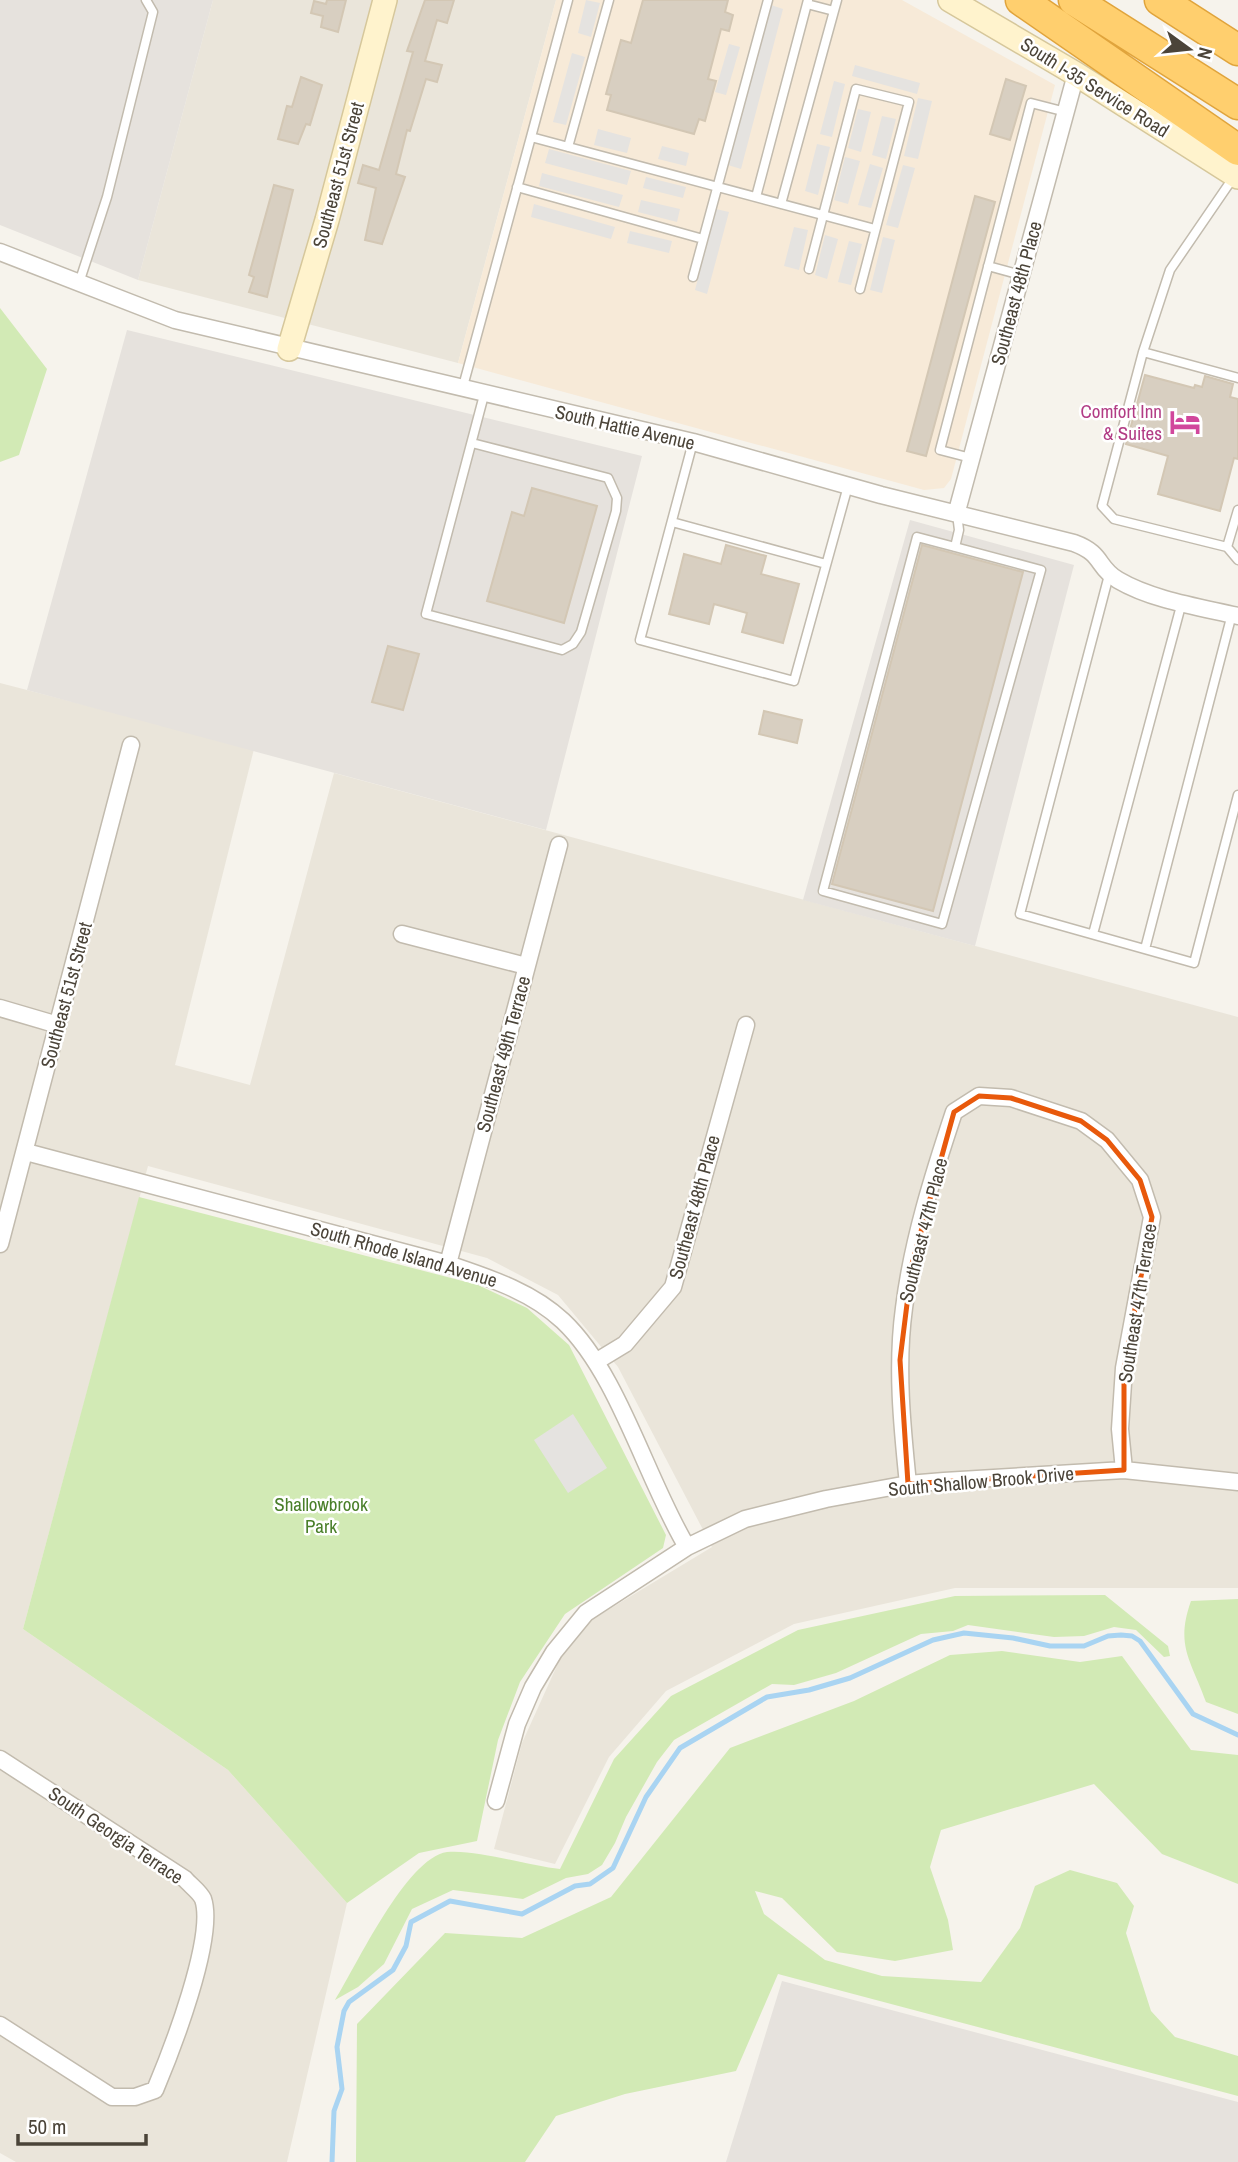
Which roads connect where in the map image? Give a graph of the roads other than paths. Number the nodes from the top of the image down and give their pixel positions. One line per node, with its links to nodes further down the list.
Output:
1 (146, 0): 32 (lane)
2 (385, 0): 34 (street, Southeast 51st Street)
3 (568, 0): 17 (lane)
4 (609, 0): 18 (lane)
5 (768, 0): 21 (lane)
6 (837, 0): 12 (lane)
7 (950, 0): 14 (street, South I-35 Service Road)
8 (1021, 0): 19 (highway)
9 (1074, 0): 15 (highway)
10 (1160, 0): 13 (highway)
11 (808, 2): 12 (lane); 22 (lane)
12 (834, 11): 23 (lane)
13 (1238, 50)
14 (1076, 74): 16 (street, Southeast 48th Place); 19 (street, South I-35 Service Road)
15 (1238, 104)
16 (1066, 112): 28 (lane); 30 (street, Southeast 48th Place)
17 (531, 137): 18 (lane); 20 (lane)
18 (568, 147): 21 (lane)
19 (1237, 168): 35 (lane)
20 (517, 187): 26 (lane); 37 (lane)
21 (717, 187): 22 (lane); 26 (lane)
22 (756, 197): 23 (lane)
23 (781, 204): 24 (lane)
24 (822, 215): 25 (lane); 25 (lane); 29 (lane)
25 (876, 229): 33 (lane)
26 (703, 239): 31 (lane)
27 (0, 252): 32 (street, South Hattie Avenue)
28 (988, 266): 30 (lane); 41 (lane)
29 (809, 269)
30 (1021, 275): 41 (street, Southeast 48th Place)
31 (693, 277)
32 (79, 283): 34 (street, South Hattie Avenue)
33 (860, 289)
34 (289, 349): 37 (street, South Hattie Avenue)
35 (1143, 352): 36 (lane); 47 (lane)
36 (1238, 379)
37 (462, 390): 38 (street, South Hattie Avenue)
38 (484, 395): 39 (street, South Hattie Avenue); 40 (lane)
39 (693, 442): 42 (street, South Hattie Avenue); 45 (lane)
40 (472, 443): 40 (lane)
41 (971, 458): 44 (street, Southeast 48th Place)
42 (848, 486): 44 (street, South Hattie Avenue); 49 (lane)
43 (1238, 510): 47 (lane)
44 (957, 511): 46 (lane); 50 (street, South Hattie Avenue)
45 (672, 522): 49 (lane); 49 (lane)
46 (955, 547): 46 (lane)
47 (1227, 547): 48 (lane)
48 (1238, 560)
49 (826, 564)
50 (1109, 575): 51 (street, South Hattie Avenue); 57 (lane)
51 (1182, 602): 52 (street, South Hattie Avenue); 57 (lane)
52 (1235, 615): 58 (lane)
53 (131, 744): 61 (street, Southeast 51st Street)
54 (1238, 795): 58 (lane)
55 (559, 845): 59 (street, Southeast 49th Terrace)
56 (402, 934): 59 (street)
57 (1093, 934): 58 (lane)
58 (1146, 949)
59 (526, 966): 66 (street, Southeast 49th Terrace)
60 (0, 1007): 61 (street)
61 (58, 1025): 64 (street, Southeast 51st Street)
62 (746, 1025): 67 (street, Southeast 48th Place)
63 (1081, 1121): 68 (street, Southeast 47th Terrace); 70 (street, Southeast 47th Place)
64 (26, 1152): 65 (street, Southeast 51st Street); 66 (street, South Rhode Island Avenue)
65 (0, 1244)
66 (448, 1264): 67 (street, South Rhode Island Avenue)
67 (597, 1361): 71 (street, South Rhode Island Avenue)
68 (1124, 1469): 69 (street, South Shallow Brook Drive); 70 (street, South Shallow Brook Drive)
69 (1238, 1482)
70 (908, 1484): 71 (street, South Shallow Brook Drive)
71 (687, 1547): 73 (street, South Shallow Brook Drive)
72 (0, 1759): 74 (street, South Georgia Terrace)
73 (496, 1801)
74 (0, 2025)

